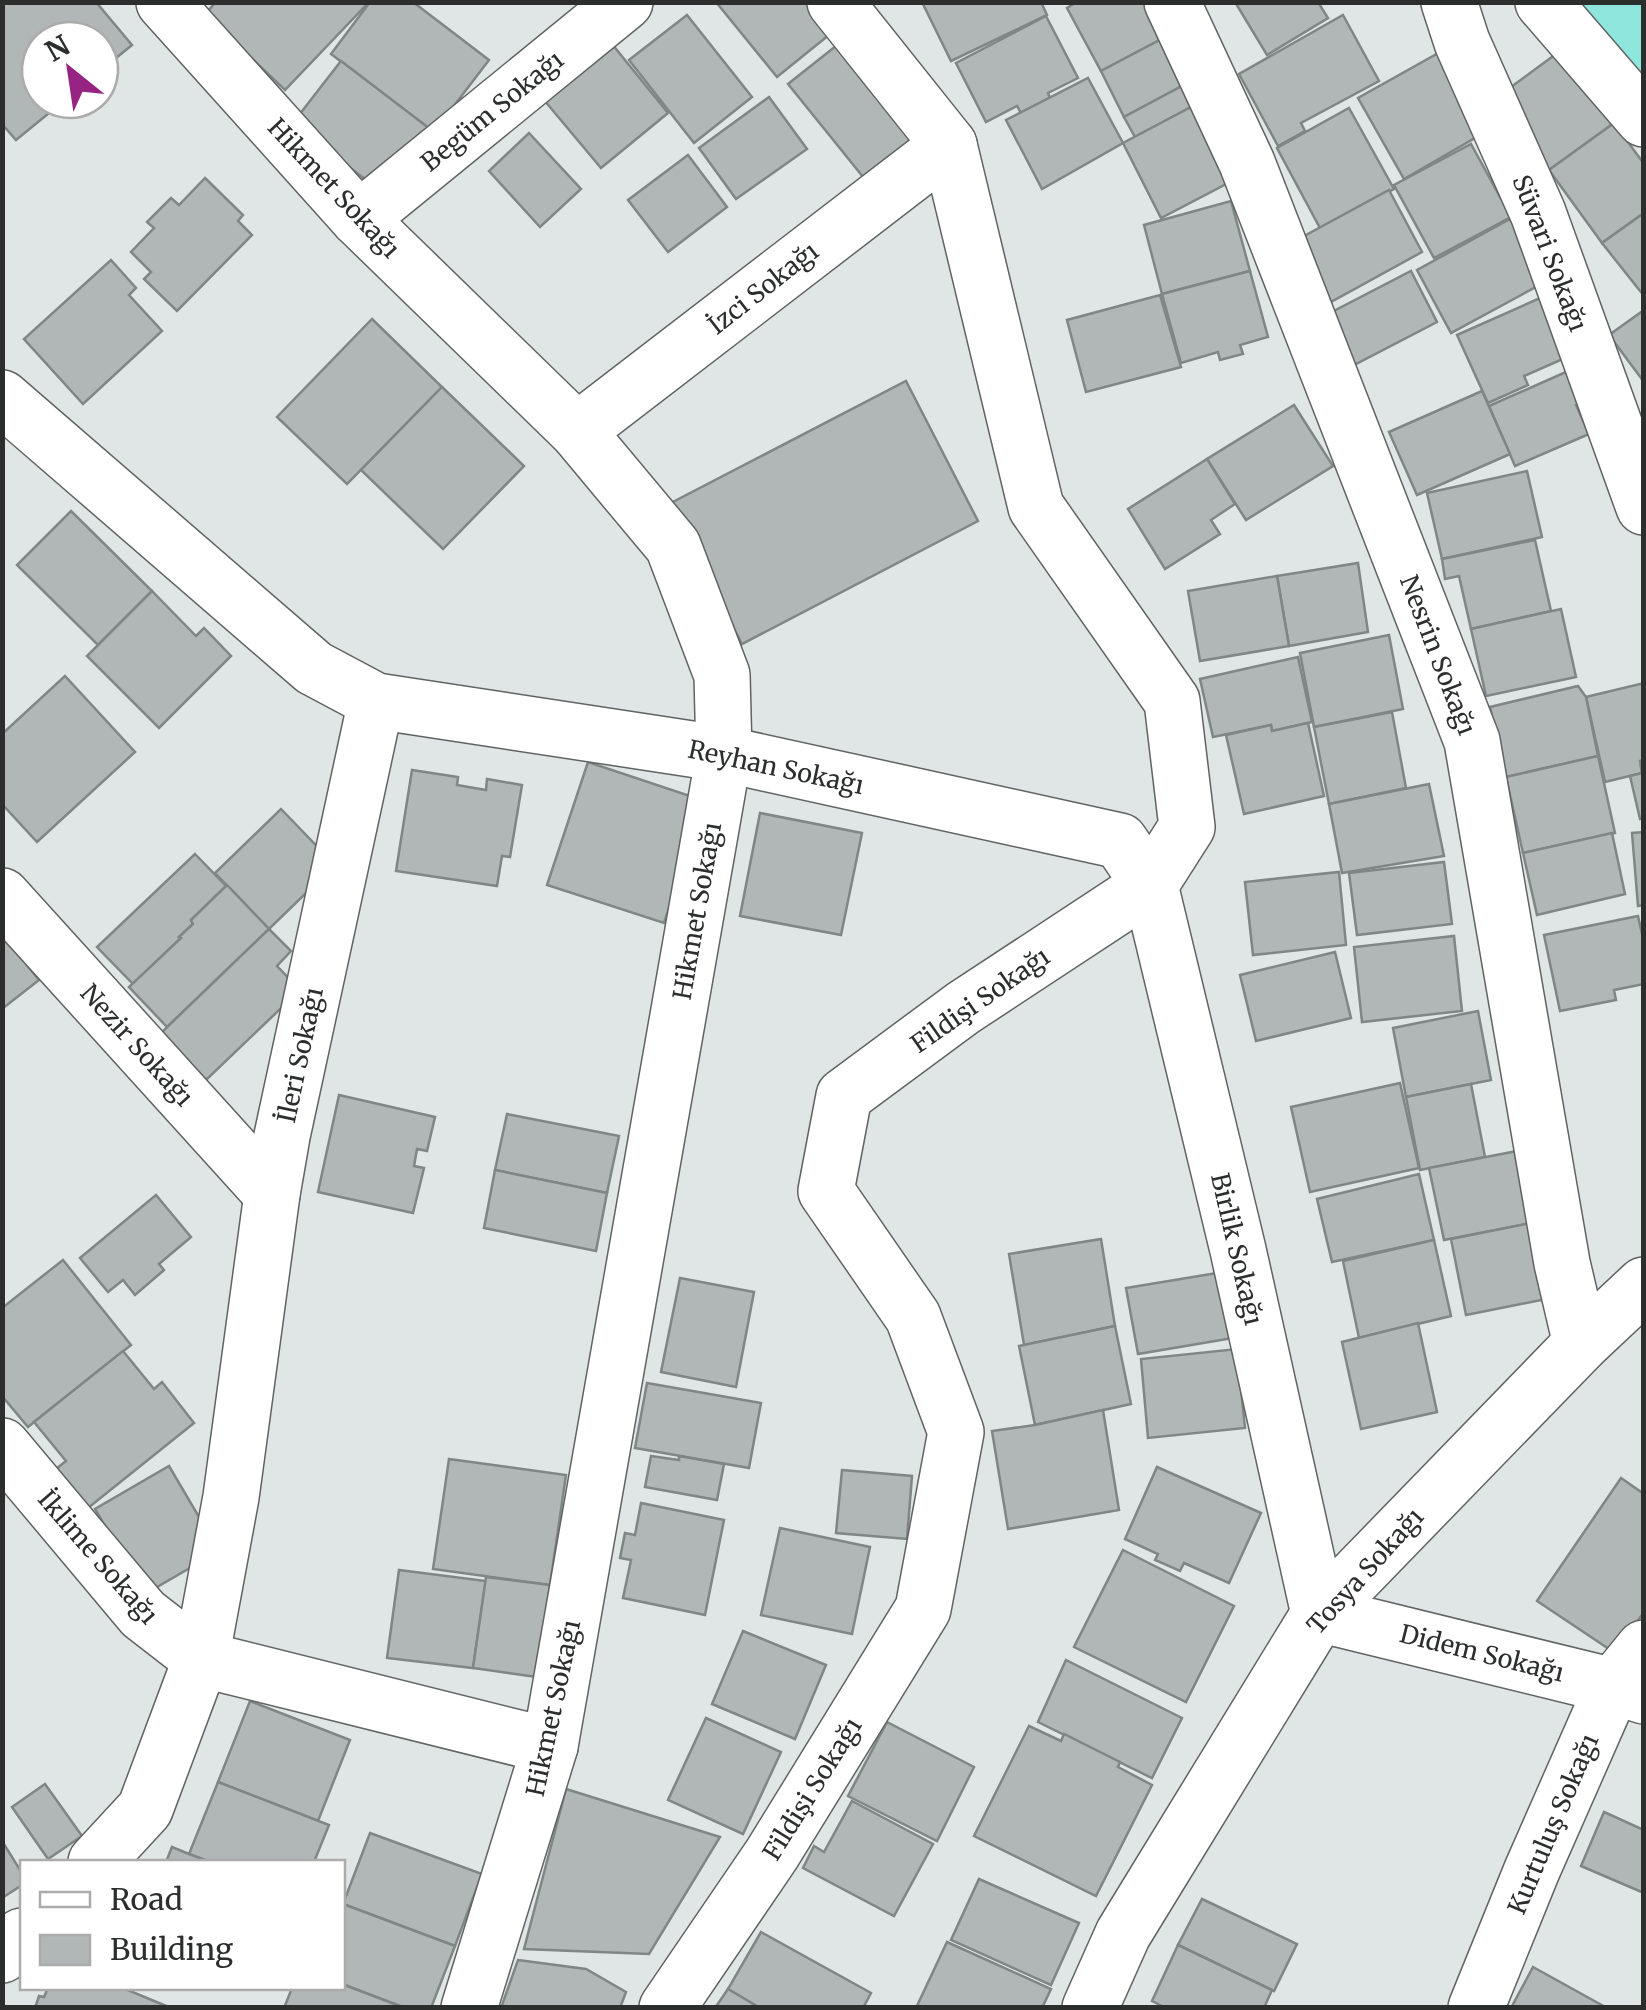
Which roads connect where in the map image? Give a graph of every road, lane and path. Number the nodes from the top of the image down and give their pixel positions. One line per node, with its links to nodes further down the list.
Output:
1 (625, 2): 9 (street, Begüm Sokağı)
2 (835, 2): 8 (street, Fildişi Sokağı)
3 (1172, 2): 19 (street, Nesrin Sokağı)
4 (1449, 2): 12 (street, Süvari Sokağı)
5 (1543, 2): 7 (street)
6 (167, 3): 9 (street, Hikmet Sokağı)
7 (1644, 118)
8 (948, 145): 11 (street, İzci Sokağı); 15 (street, Fildişi Sokağı)
9 (359, 218): 11 (street, Hikmet Sokağı)
10 (2, 398): 13 (street)
11 (577, 430): 14 (street, Hikmet Sokağı)
12 (1644, 506)
13 (376, 700): 14 (street, Reyhan Sokağı); 17 (street, İleri Sokağı)
14 (724, 754): 15 (street, Reyhan Sokağı); 24 (street, Hikmet Sokağı)
15 (1150, 886): 21 (street, Birlik Sokağı); 27 (street, Fildişi Sokağı)
16 (2, 896): 17 (street, Nezir Sokağı)
17 (272, 1194): 22 (street, İleri Sokağı)
18 (1644, 1285): 19 (street, Tosya Sokağı)
19 (1581, 1344): 21 (street, Tosya Sokağı)
20 (2, 1446): 22 (street, İklime Sokağı)
21 (1319, 1614): 23 (street, Didem Sokağı); 28 (street, Tosya Sokağı)
22 (201, 1660): 24 (street); 25 (street, İleri Sokağı)
23 (1633, 1676): 29 (street, Kurtuluş Sokağı)
24 (550, 1746): 26 (street, Hikmet Sokağı)
25 (98, 1860)
26 (468, 2008)
27 (668, 2008)
28 (1090, 2008)
29 (1476, 2008)

